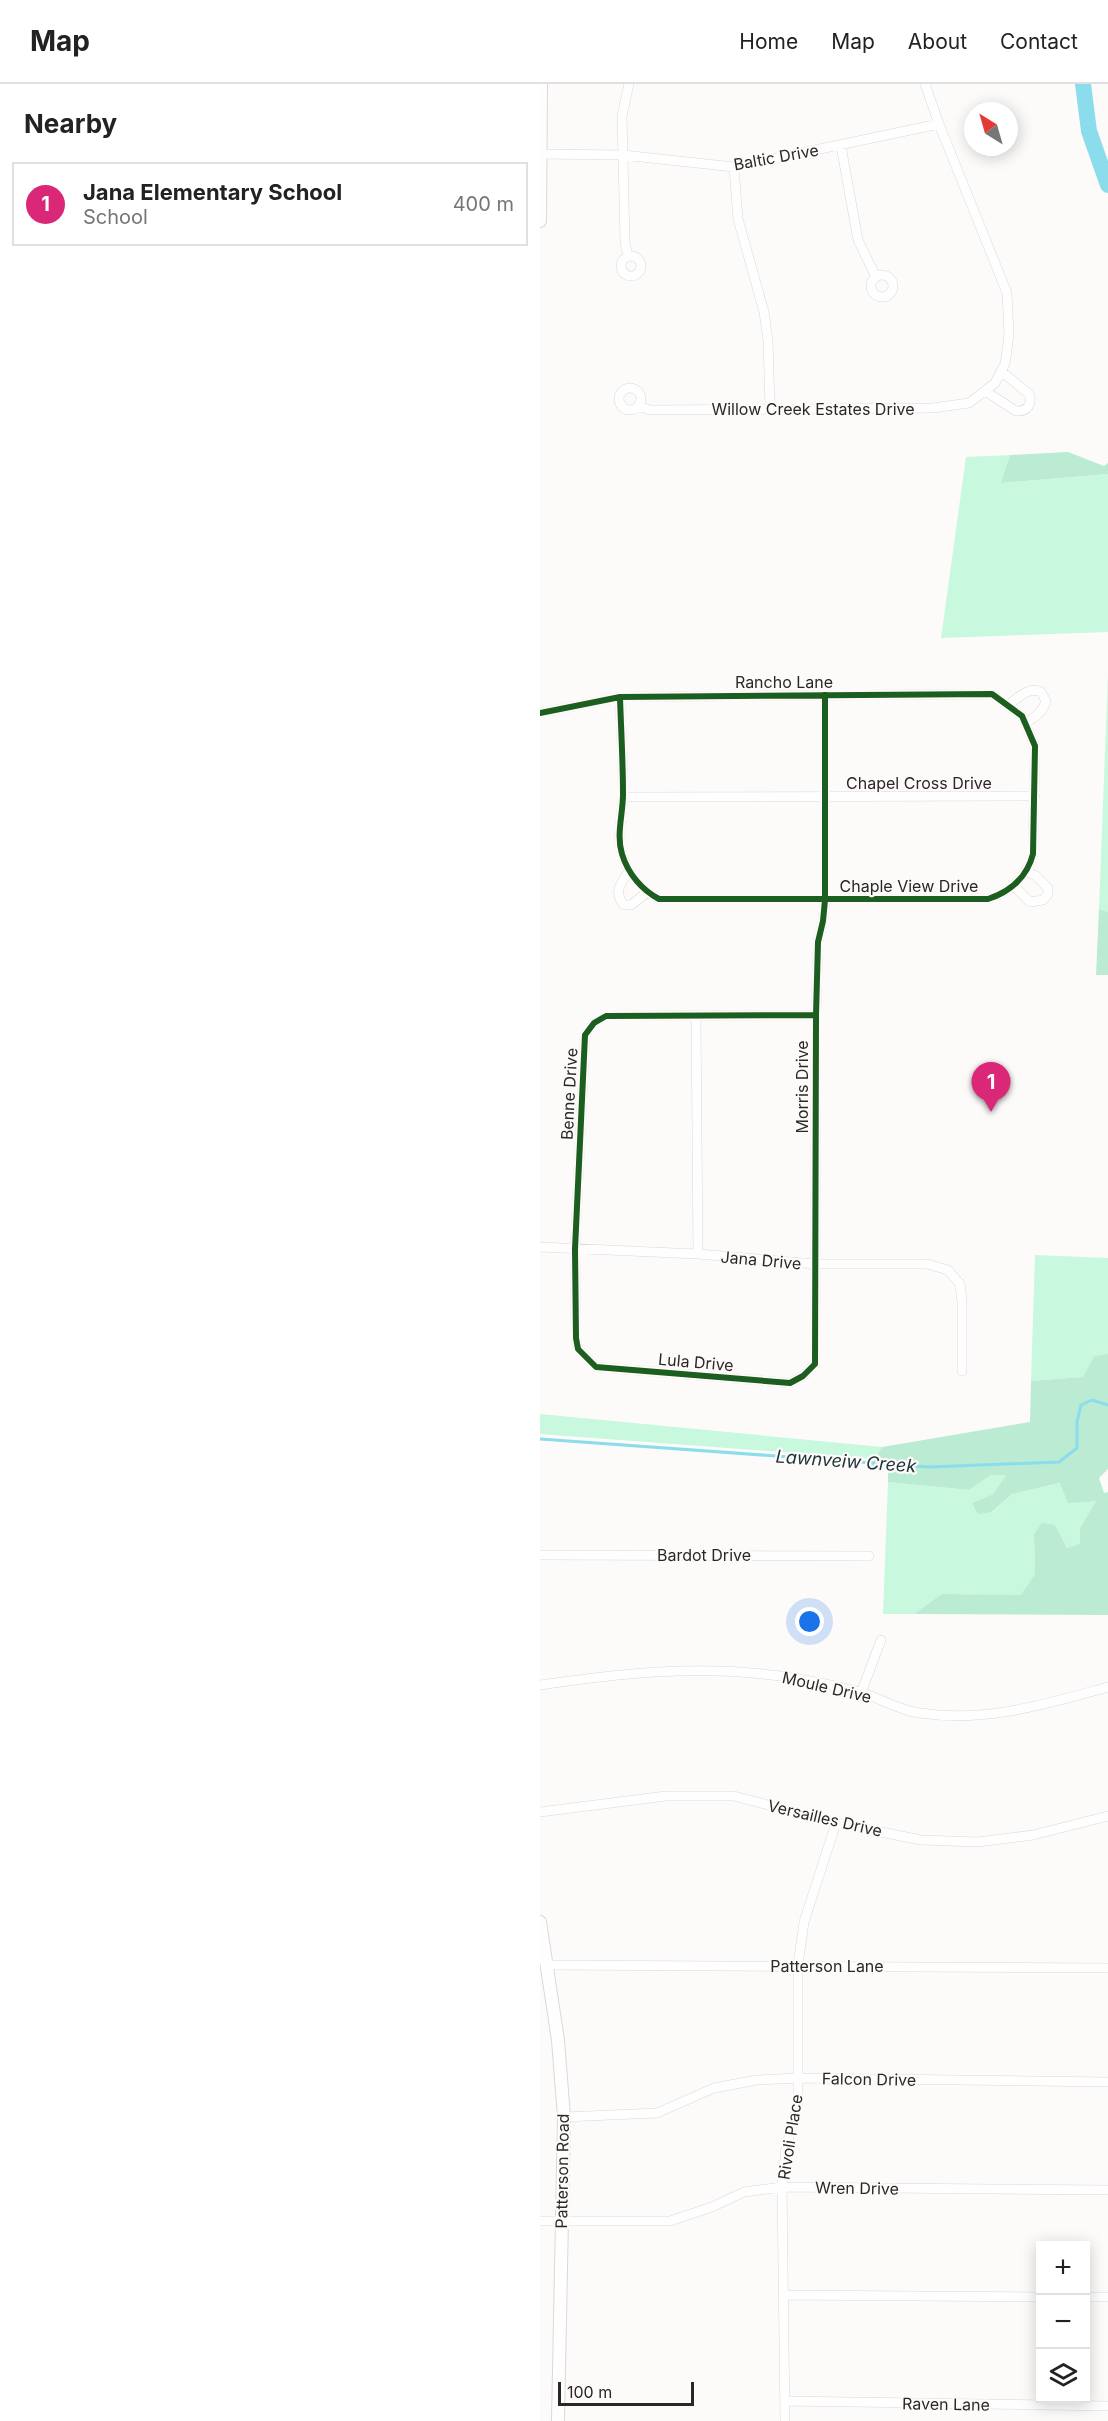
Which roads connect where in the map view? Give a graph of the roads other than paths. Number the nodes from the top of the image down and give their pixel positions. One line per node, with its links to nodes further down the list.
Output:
1 (541, 84): 6 (main road)
2 (629, 84): 7 (street)
3 (925, 84): 4 (street, Willow Creek Estates Drive)
4 (939, 124): 5 (street, Baltic Drive); 12 (street, Willow Creek Estates Drive)
5 (841, 146): 8 (street, Baltic Drive); 11 (street)
6 (540, 154): 7 (street, Baltic Drive); 9 (main road)
7 (623, 155): 8 (street, Baltic Drive); 10 (street)
8 (734, 167): 15 (street)
9 (540, 221)
10 (628, 257)
11 (876, 277)
12 (1001, 371): 13 (street, Willow Creek Estates Drive); 13 (street)
13 (985, 391): 15 (street, Willow Creek Estates Drive)
14 (638, 406): 15 (street, Willow Creek Estates Drive)
15 (770, 408)
16 (825, 695): 17 (street, Rancho Lane); 18 (street, Rancho Lane); 23 (street, Morris Drive)
17 (620, 697): 19 (street, Rancho Lane); 22 (street)
18 (1008, 705): 20 (street, Rancho Lane); 20 (street)
19 (540, 714)
20 (1024, 720): 21 (street, Chaple View Drive)
21 (1035, 796): 23 (street, Chapel Cross Drive); 25 (street, Chaple View Drive)
22 (623, 797): 23 (street, Chapel Cross Drive); 24 (street)
23 (825, 797): 28 (street, Morris Drive)
24 (629, 870): 27 (street); 27 (street)
25 (1026, 871): 26 (street, Chaple View Drive); 26 (street)
26 (1014, 886): 28 (street, Chaple View Drive)
27 (648, 892): 28 (street, Chaple View Drive)
28 (825, 900): 29 (street, Morris Drive)
29 (816, 1015): 30 (street, Benne Drive); 34 (street, Morris Drive)
30 (696, 1016): 32 (street, Benne Drive); 33 (street)
31 (540, 1247): 32 (street, Jana Drive)
32 (575, 1249): 33 (street, Jana Drive); 34 (street, Lula Drive)
33 (698, 1254): 34 (street, Jana Drive)
34 (815, 1264): 35 (street, Jana Drive)
35 (962, 1371)
36 (540, 1555): 37 (street, Bardot Drive)
37 (869, 1556)
38 (881, 1640): 41 (street)
39 (540, 1685): 41 (street, Moule Drive)
40 (1108, 1687): 41 (street, Moule Drive)
41 (861, 1693)
42 (540, 1812): 44 (street, Versailles Drive)
43 (1108, 1816): 44 (street, Versailles Drive)
44 (836, 1823): 47 (street, Rivoli Place)
45 (540, 1922): 46 (main road, Patterson Road)
46 (547, 1965): 47 (street, Patterson Lane); 51 (main road, Patterson Road)
47 (798, 1965): 48 (street, Patterson Lane); 49 (street, Rivoli Place)
48 (1108, 1968)
49 (798, 2078): 50 (street, Falcon Drive); 51 (street, Falcon Drive); 52 (street, Rivoli Place)
50 (1108, 2082)
51 (564, 2117): 55 (main road, Patterson Road)
52 (782, 2187): 53 (street, Wren Drive); 55 (street, Wren Drive); 56 (street, Rivoli Place)
53 (1108, 2190)
54 (540, 2221): 55 (street, Wren Drive)
55 (561, 2221): 62 (main road, Patterson Road)
56 (783, 2295): 57 (street); 60 (street, Rivoli Place)
57 (1036, 2297)
58 (1090, 2297): 59 (street)
59 (1108, 2297)
60 (785, 2401): 61 (street, Raven Lane); 63 (street, Rivoli Place)
61 (1108, 2406)
62 (558, 2421)
63 (785, 2421)

